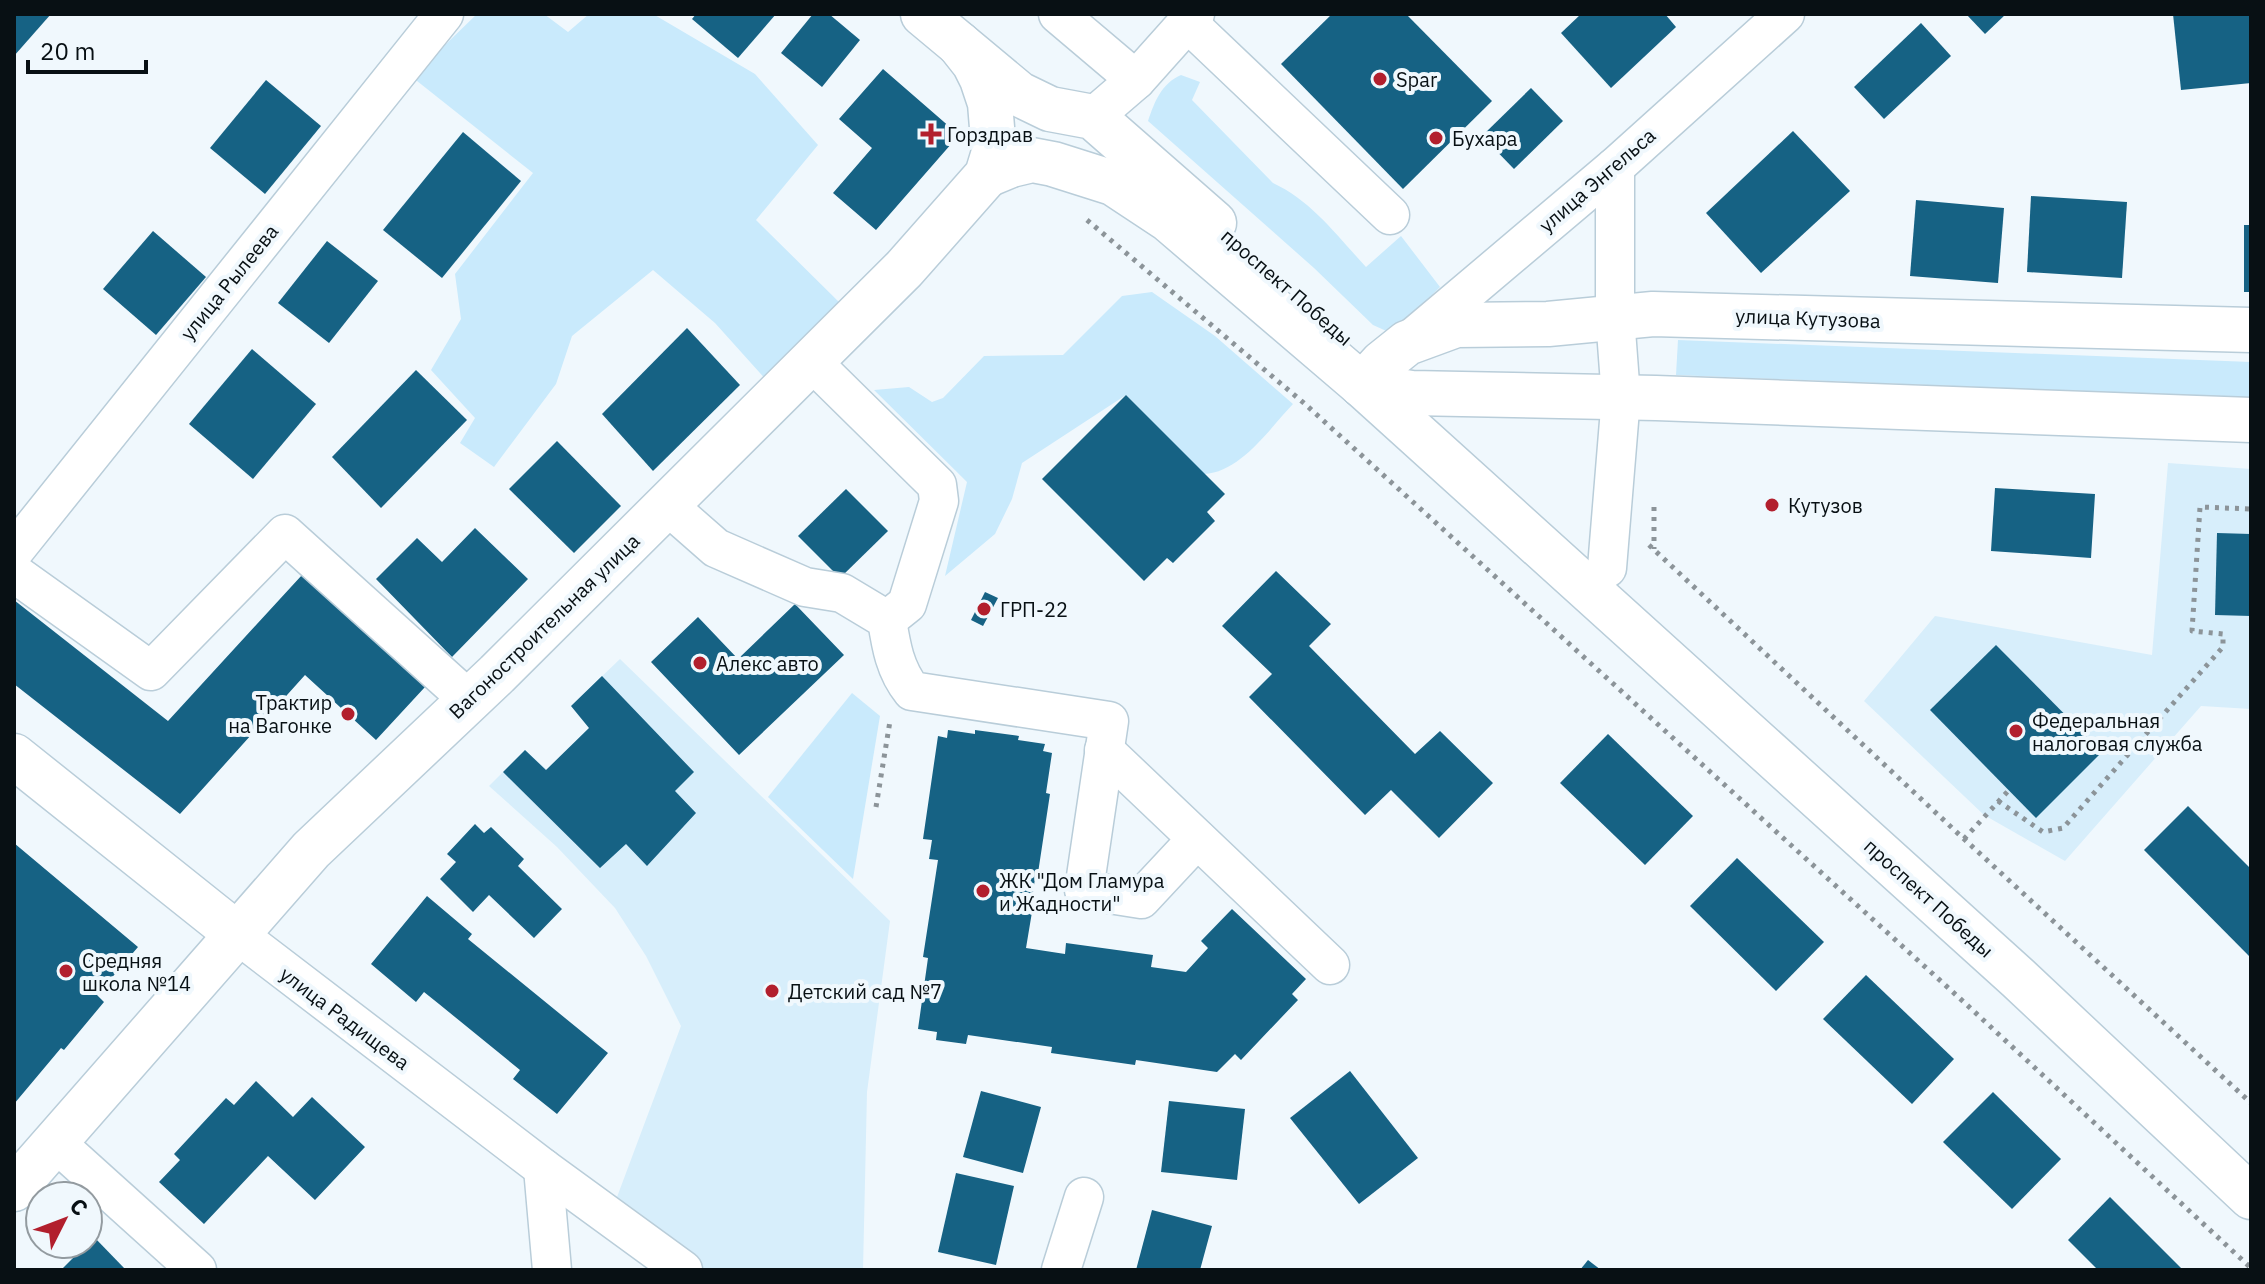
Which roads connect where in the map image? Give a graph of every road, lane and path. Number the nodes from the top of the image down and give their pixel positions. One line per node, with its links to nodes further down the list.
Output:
1 (444, 14): 22 (street, улица Рылеева)
2 (923, 14): 6 (main road)
3 (1058, 14): 7 (street)
4 (1785, 14): 9 (street, улица Энгельса)
5 (1191, 19): 7 (street); 12 (street)
6 (959, 44): 8 (main road); 10 (main road)
7 (1136, 80): 8 (street)
8 (1093, 117): 16 (main road, проспект Победы)
9 (1615, 167): 13 (street); 16 (street, улица Энгельса)
10 (987, 175): 15 (main road, Вагоностроительная улица); 16 (main road, проспект Победы)
11 (1080, 214): 43 (path)
12 (1390, 215)
13 (1615, 317): 14 (main road, улица Кутузова); 16 (main road, улица Кутузова); 17 (street)
14 (2251, 330)
15 (812, 362): 19 (main road, Вагоностроительная улица); 25 (street)
16 (1390, 372): 17 (main road); 24 (main road, проспект Победы)
17 (1621, 397): 18 (main road); 21 (street)
18 (2251, 420)
19 (667, 505): 25 (street); 26 (main road, Вагоностроительная улица)
20 (2251, 509): 31 (path)
21 (1612, 513): 24 (street); 34 (path)
22 (14, 551)
23 (14, 573): 26 (street)
24 (1605, 586): 42 (main road, проспект Победы)
25 (887, 620): 28 (street)
26 (469, 700): 35 (main road, Вагоностроительная улица)
27 (892, 709): 32 (path)
28 (1104, 750): 33 (street); 33 (street)
29 (14, 756): 35 (main road, улица Радищева)
30 (2009, 790): 31 (path)
31 (1998, 801): 34 (path)
32 (876, 807)
33 (1197, 839): 36 (street)
34 (1964, 839): 37 (path)
35 (237, 934): 38 (main road, Вагоностроительная улица); 39 (street, улица Радищева)
36 (1330, 965)
37 (2251, 1103)
38 (55, 1142): 40 (main road, Вагоностроительная улица); 45 (street)
39 (543, 1168): 44 (street, улица Радищева); 46 (street)
40 (14, 1189)
41 (1084, 1197): 47 (street)
42 (2251, 1197)
43 (2251, 1268)
44 (681, 1269)
45 (197, 1270)
46 (552, 1270)
47 (1061, 1270)

